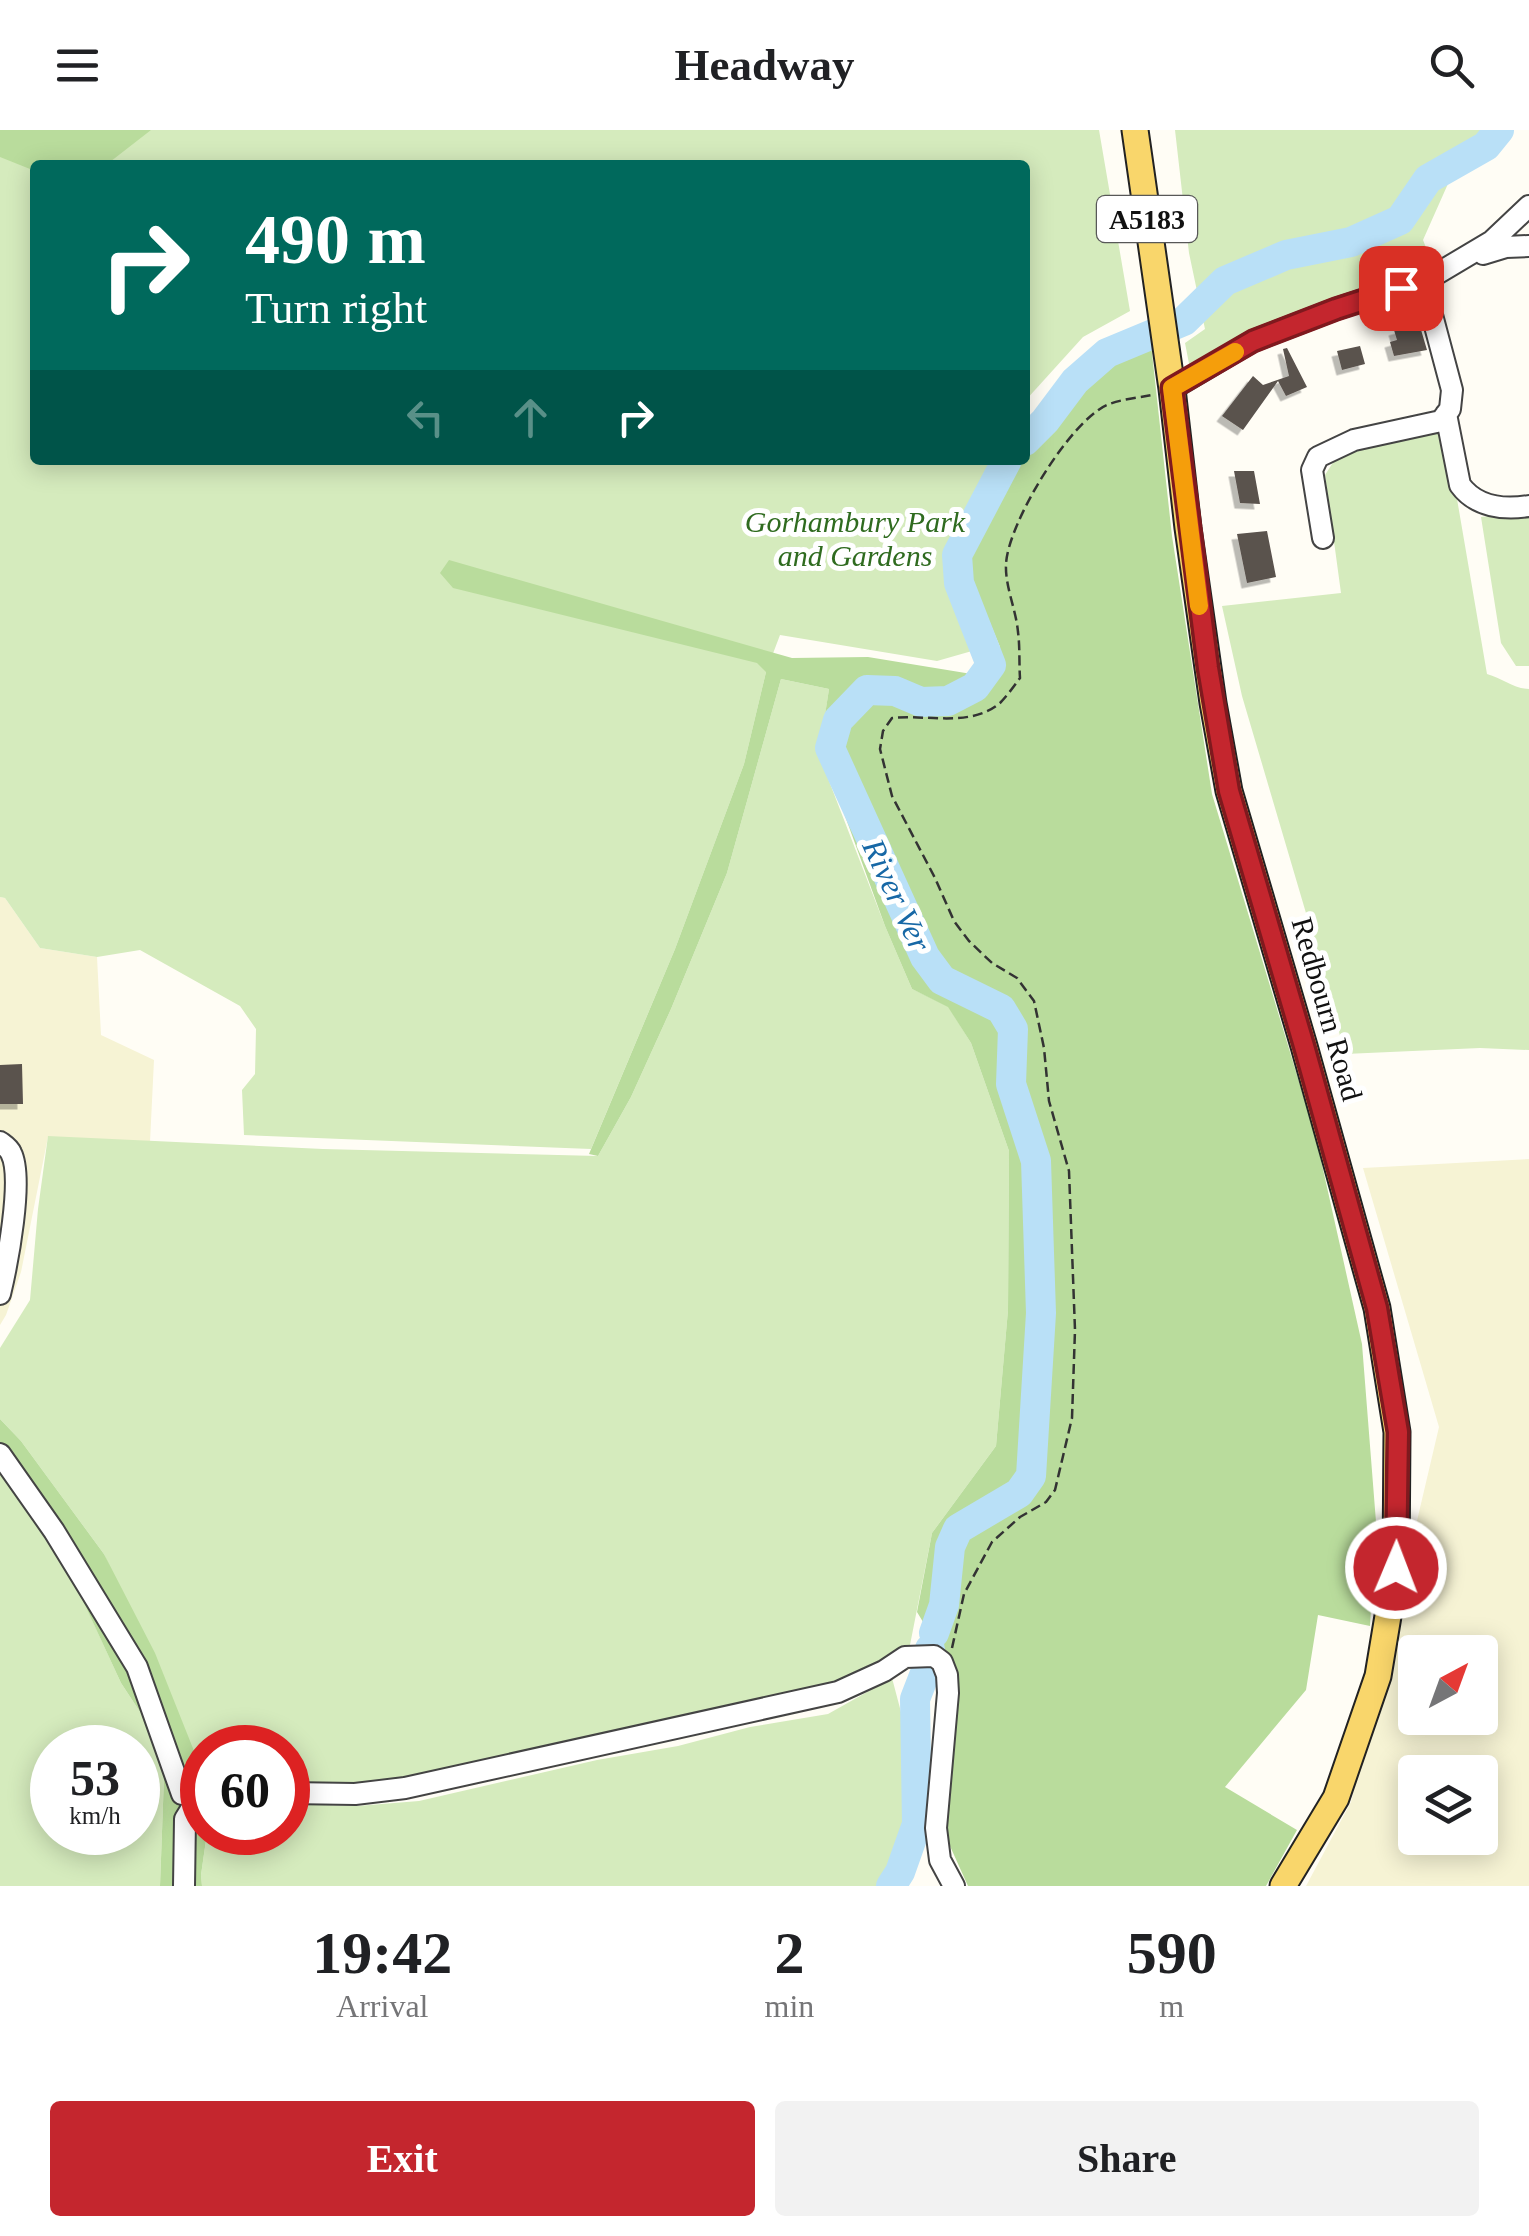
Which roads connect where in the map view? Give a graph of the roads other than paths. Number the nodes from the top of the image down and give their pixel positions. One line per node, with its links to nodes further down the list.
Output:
1 (1135, 130): 6 (main road, Redbourn Road / A5183)
2 (1529, 206): 4 (street)
3 (1529, 246): 4 (street)
4 (1462, 260): 5 (street)
5 (1422, 281): 6 (street); 7 (street)
6 (1164, 391): 19 (main road, Redbourn Road / A5183)
7 (1446, 414): 8 (street); 9 (street)
8 (1529, 506)
9 (1323, 538)
10 (0, 1142): 11 (street)
11 (7, 1196): 12 (street)
12 (0, 1294)
13 (0, 1454): 14 (street)
14 (180, 1788)
15 (310, 1793): 18 (street)
16 (184, 1855): 17 (street)
17 (184, 1886)
18 (954, 1886)
19 (1282, 1886)

